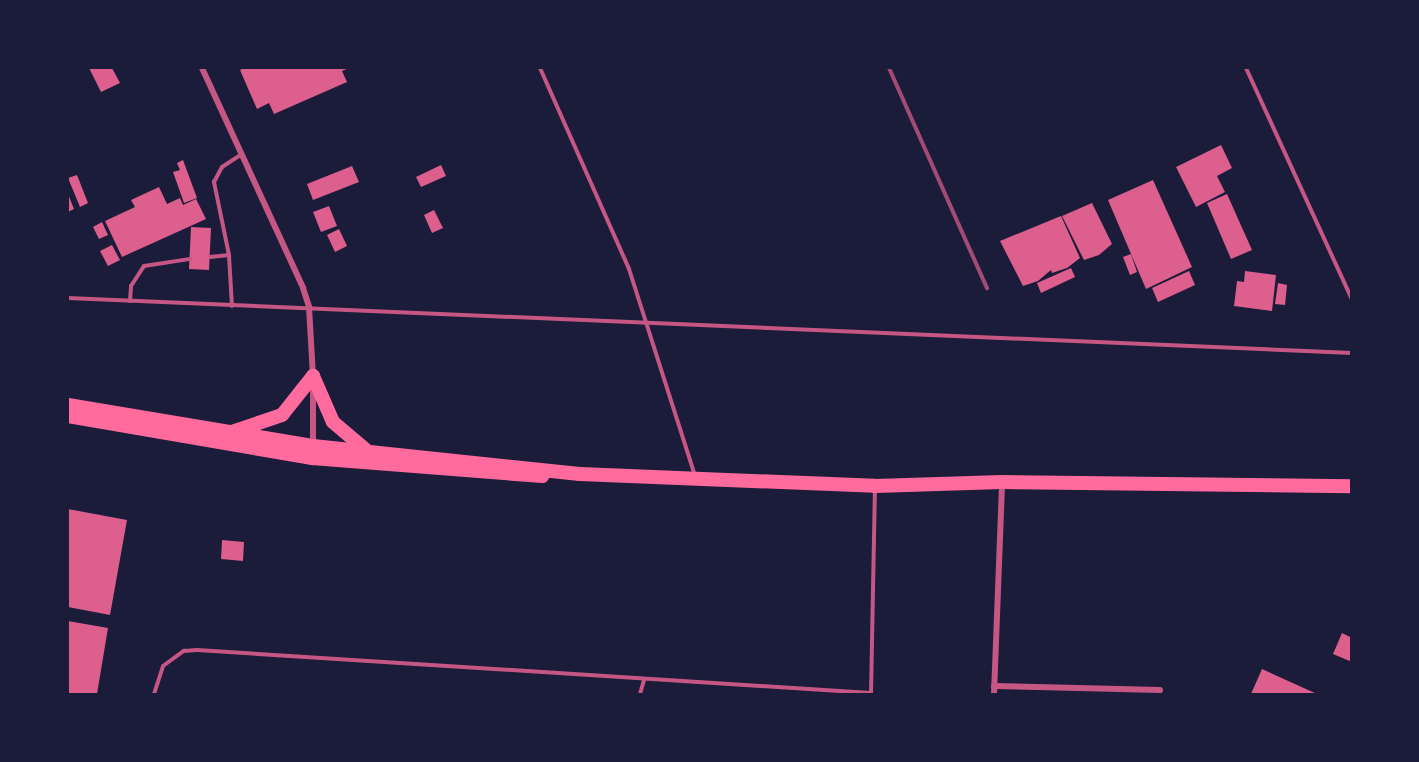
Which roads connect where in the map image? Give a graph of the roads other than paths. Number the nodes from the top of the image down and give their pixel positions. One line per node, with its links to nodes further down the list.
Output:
1 (202, 68): 4 (street)
2 (540, 68): 13 (lane)
3 (1246, 68): 9 (lane)
4 (242, 154): 5 (lane); 12 (street)
5 (229, 255): 6 (lane); 11 (lane)
6 (210, 257)
7 (190, 259): 10 (lane)
8 (68, 298): 10 (lane)
9 (1352, 299)
10 (129, 301): 11 (lane)
11 (232, 306): 12 (lane)
12 (309, 307): 13 (lane); 15 (street)
13 (647, 322): 14 (lane); 24 (lane)
14 (1352, 352)
15 (313, 376): 20 (main road); 21 (main road); 22 (street)
16 (68, 405): 20 (main road)
17 (68, 416): 18 (main road)
18 (100, 422): 19 (main road); 22 (main road)
19 (68, 424)
20 (224, 433): 22 (main road)
21 (366, 451): 22 (main road); 23 (main road)
22 (313, 452): 23 (main road)
23 (580, 474): 24 (main road)
24 (696, 480): 26 (main road)
25 (1002, 482): 26 (main road); 27 (main road); 29 (street)
26 (875, 486): 33 (lane)
27 (1352, 486)
28 (644, 680): 31 (lane); 32 (lane); 33 (lane)
29 (994, 686): 30 (street); 34 (street)
30 (1160, 690)
31 (154, 694)
32 (640, 694)
33 (871, 694)
34 (994, 694)

